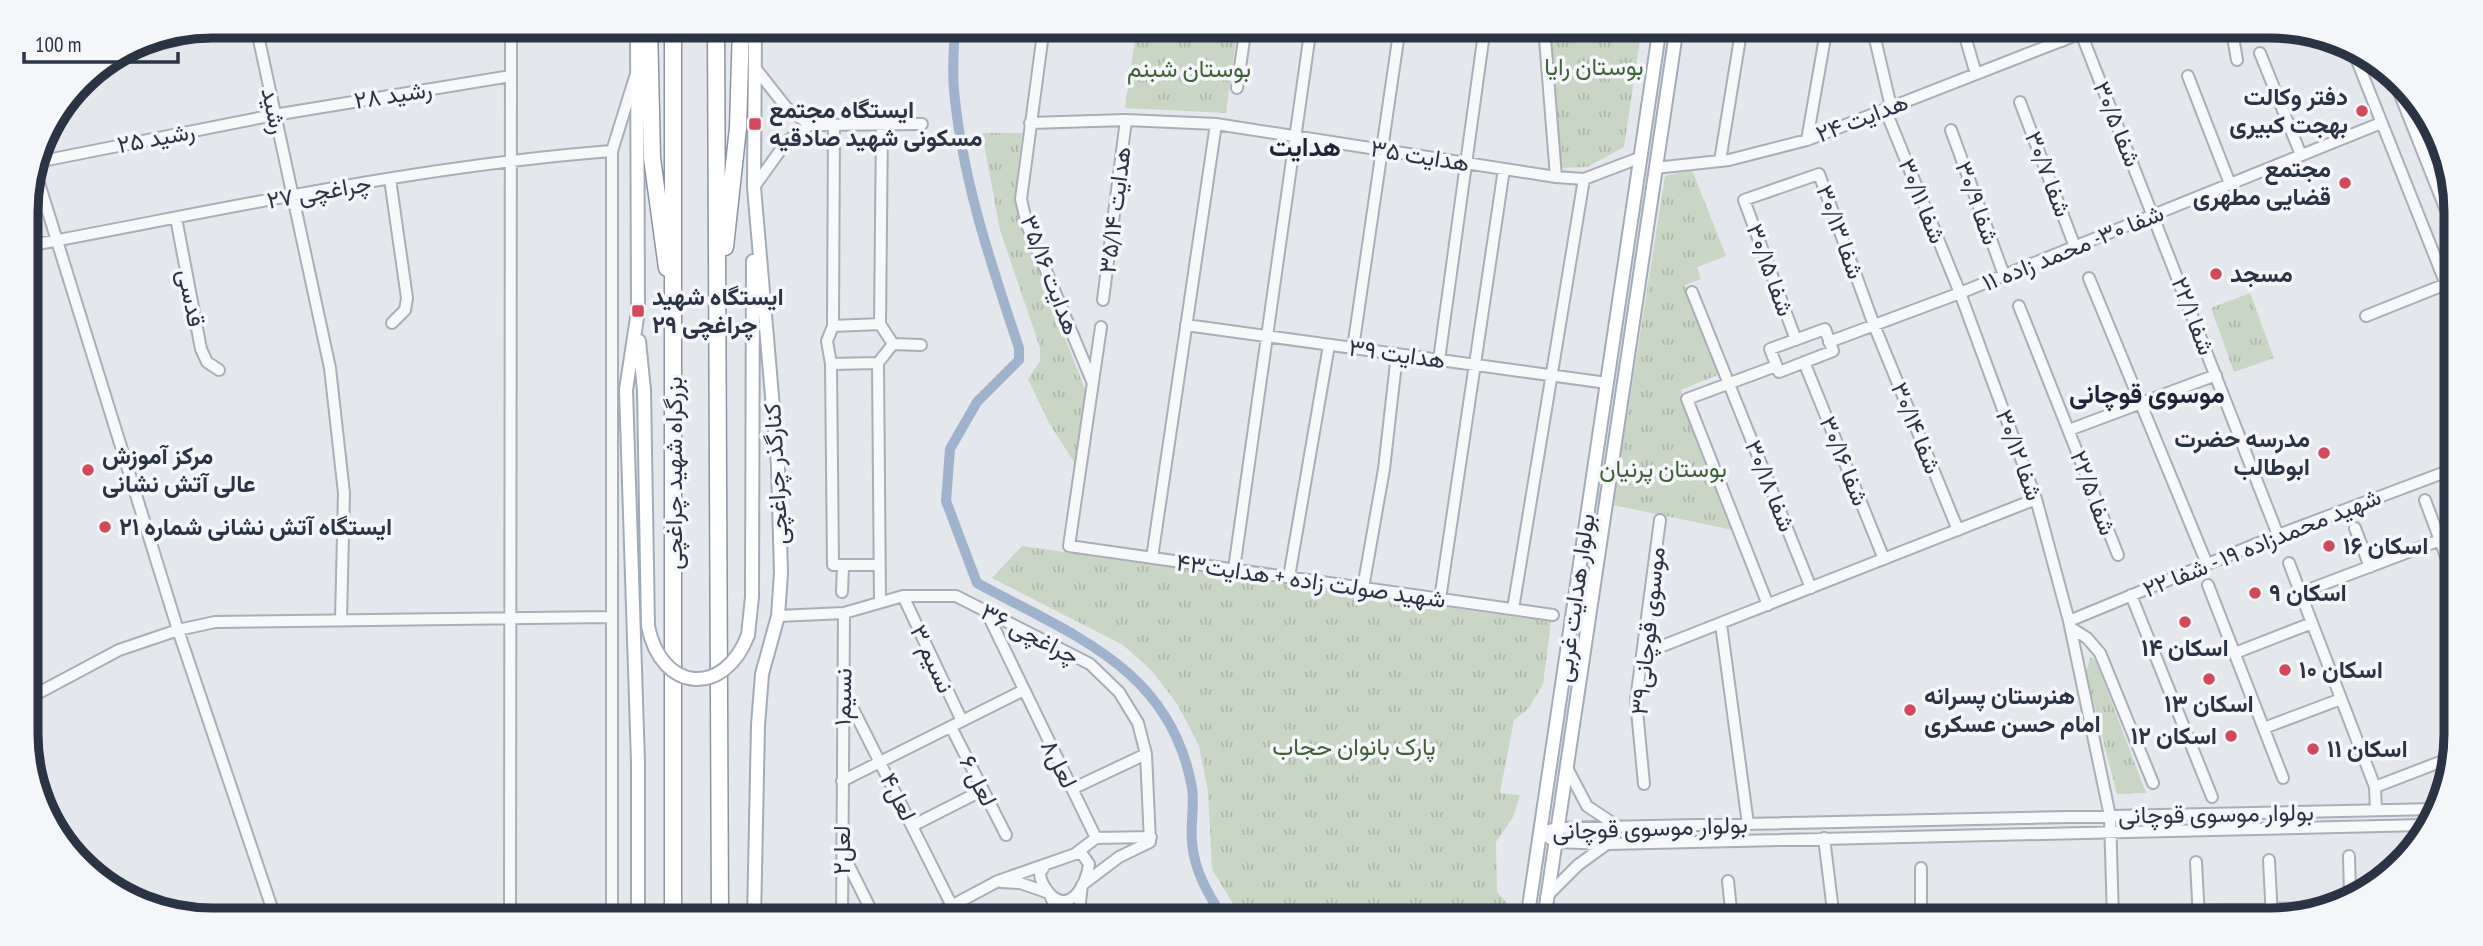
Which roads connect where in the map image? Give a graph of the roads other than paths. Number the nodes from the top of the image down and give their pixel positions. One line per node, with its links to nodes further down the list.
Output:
1 (1244, 38): 34 (street)
2 (1310, 38): 50 (street)
3 (1398, 38): 52 (street)
4 (1483, 38): 59 (street)
5 (1545, 38): 62 (street)
6 (1658, 38): 55 (main road, بولوار هدایت غربی)
7 (1672, 38): 60 (main road, بولوار هدایت غربی)
8 (1740, 38): 58 (street)
9 (1825, 38): 51 (street)
10 (1874, 38): 39 (street, شفا ۳۰/۱۱)
11 (1966, 38): 31 (street)
12 (2061, 38): 25 (street)
13 (2069, 38): 25 (street, هدایت ۲۴)
14 (2083, 38): 71 (street, ۳۰/۵ شفا)
15 (2233, 38): 27 (street)
16 (259, 39): 40 (street, رشید)
17 (513, 39): 32 (street)
18 (637, 39): 30 (main road)
19 (649, 39): 85 (highway)
20 (673, 39): 85 (highway, بزرگراه شهید چراغچی)
21 (716, 39): 80 (highway, بزرگراه شهید چراغچی)
22 (741, 39): 80 (highway)
23 (755, 39): 29 (main road, کنارگذر چراغچی)
24 (1042, 39): 42 (street, هدایت ۳۵/۱۶)
25 (2062, 41): 31 (street, هدایت ۲۴)
26 (2260, 53): 54 (street)
27 (2237, 60)
28 (2357, 62): 43 (street)
29 (756, 69): 47 (street); 66 (main road, کنارگذر چراغچی)
30 (636, 74): 53 (street); 88 (main road)
31 (1976, 74): 39 (street, هدایت ۲۴)
32 (511, 76): 40 (street, رشید ۲۸); 56 (street)
33 (2188, 76): 65 (street)
34 (1237, 88)
35 (2400, 96): 38 (street)
36 (2020, 102): 75 (street, ۳۰/۷ شفا)
37 (2407, 104): 38 (street)
38 (2404, 106): 70 (street)
39 (1888, 108): 51 (street, هدایت ۲۴); 82 (street, شفا ۳۰/۱۱)
40 (274, 115): 57 (street, رشید ۲۵); 68 (street, رشید)
41 (1126, 120): 42 (street, هدایت ۳۵); 46 (street, هدایت ۳۵); 83 (street, هدایت ۳۵/۱۴)
42 (1030, 123): 111 (street, هدایت ۳۵/۱۶)
43 (2381, 123): 54 (street, شفا ۳۰- محمد زاده ۱۱); 78 (street)
44 (882, 124): 45 (street); 48 (street); 89 (street)
45 (922, 124)
46 (1216, 124): 50 (street, هدایت ۳۵); 90 (street)
47 (810, 125): 48 (street); 66 (street)
48 (834, 125): 92 (street)
49 (1951, 130): 76 (street, ۳۰/۹ شفا)
50 (1295, 136): 52 (street, هدایت ۳۵); 94 (street)
51 (1807, 139): 58 (street, هدایت ۲۴)
52 (1382, 150): 59 (street, هدایت ۳۵); 100 (street)
53 (612, 151): 56 (street, چراغچی ۲۷); 152 (street)
54 (2301, 155): 65 (street, شفا ۳۰- محمد زاده ۱۱)
55 (1639, 158): 64 (street, هدایت ۳۵); 112 (main road, بولوار هدایت غربی)
56 (513, 159): 63 (street, چراغچی ۲۷); 153 (street)
57 (47, 160)
58 (1720, 161): 60 (street, هدایت ۲۴)
59 (1465, 163): 61 (street, هدایت ۳۵); 102 (street)
60 (1655, 168): 120 (main road, بولوار هدایت غربی)
61 (1504, 169): 62 (street, هدایت ۳۵); 106 (street)
62 (1556, 177): 64 (street, هدایت ۳۵)
63 (390, 178): 68 (street, چراغچی ۲۷); 87 (street)
64 (1584, 179): 109 (street)
65 (2230, 184): 71 (street, شفا ۳۰- محمد زاده ۱۱)
66 (754, 187): 88 (main road, bridge); 151 (main road, کنارگذر چراغچی)
67 (40, 189): 73 (street)
68 (292, 197): 72 (street, چراغچی ۲۷); 154 (street, رشید)
69 (1744, 200): 91 (street, شفا ۳۰/۱۳); 95 (street, شفا ۳۰/۱۵)
70 (2444, 205)
71 (2154, 215): 75 (street, شفا ۳۰- محمد زاده ۱۱); 110 (street, ۲۲/۱ شفا)
72 (176, 218): 73 (street, چراغچی ۲۷); 108 (street, قدسی)
73 (55, 241): 74 (street, چراغچی ۲۷); 158 (street)
74 (39, 244)
75 (2075, 247): 76 (street, شفا ۳۰- محمد زاده ۱۱)
76 (2004, 275): 82 (street, شفا ۳۰- محمد زاده ۱۱)
77 (2089, 278): 114 (street)
78 (2444, 279)
79 (2444, 285): 86 (street)
80 (718, 291): 222 (highway, بزرگراه شهید چراغچی)
81 (1692, 292): 113 (street, شفا ۳۰/۱۸)
82 (1959, 293): 91 (street, شفا ۳۰- محمد زاده ۱۱); 117 (street, شفا ۳۰/۱۲)
83 (1103, 300)
84 (2019, 306): 115 (street, شفا ۲۲/۵)
85 (674, 308): 221 (highway, بزرگراه شهید چراغچی)
86 (2366, 316)
87 (392, 323)
88 (637, 324): 220 (main road)
89 (880, 324): 92 (street); 97 (street)
90 (1186, 325): 94 (street, هدایت ۳۹); 128 (street)
91 (1874, 325): 96 (street, شفا ۳۰- محمد زاده ۱۱); 123 (street, شفا ۳۰/۱۴)
92 (833, 327): 105 (street)
93 (1101, 327): 111 (street)
94 (1265, 336): 99 (street, هدایت ۳۹); 135 (street)
95 (1796, 340): 96 (street); 107 (street)
96 (1829, 342): 103 (street)
97 (893, 344): 98 (street); 104 (street)
98 (922, 345)
99 (1329, 345): 100 (street, هدایت ۳۹); 136 (street)
100 (1353, 348): 101 (street, هدایت ۳۹)
101 (1397, 354): 102 (street, هدایت ۳۹); 138 (street)
102 (1439, 360): 106 (street, هدایت ۳۹)
103 (1804, 362): 107 (street); 129 (street, شفا ۳۰/۱۶)
104 (878, 363): 105 (street); 133 (street)
105 (831, 364): 132 (street)
106 (1477, 365): 109 (street, هدایت ۳۹); 144 (street)
107 (1776, 366): 113 (street)
108 (219, 370)
109 (1550, 375): 112 (street, هدایت ۳۹); 147 (street)
110 (2216, 375): 114 (street); 124 (street, ۲۲/۱ شفا)
111 (1093, 383): 128 (street, شهید صولت زاده + هدایت۴۳)
112 (1607, 383): 118 (main road, بولوار هدایت غربی)
113 (1729, 384): 139 (street, شفا ۳۰/۱۸); 146 (street)
114 (2141, 403): 115 (street); 131 (street)
115 (2068, 430): 127 (street, شفا ۲۲/۵)
116 (2444, 473): 124 (street, شهید محمدزاده ۱۹ - شفا ۲۲)
117 (2036, 499): 123 (street); 157 (street, شفا ۳۰/۱۲)
118 (1590, 500): 120 (main road); 187 (main road, بولوار هدایت غربی)
119 (2425, 500): 125 (street)
120 (1605, 502): 170 (main road, بولوار هدایت غربی)
121 (1660, 520): 160 (street, موسوی قوچانی۳۹)
122 (2355, 528): 134 (street)
123 (1958, 530): 129 (street)
124 (2278, 535): 131 (street, شهید محمدزاده ۱۹ - شفا ۲۲)
125 (2440, 540): 126 (street); 134 (street)
126 (2444, 551)
127 (2118, 555)
128 (1152, 558): 135 (street, شهید صولت زاده + هدایت۴۳)
129 (1884, 559): 139 (street)
130 (2289, 563): 141 (street)
131 (2207, 564): 142 (street, شهید محمدزاده ۱۹ - شفا ۲۲)
132 (843, 565): 133 (street); 140 (street)
133 (879, 565): 145 (street)
134 (2370, 567): 141 (street)
135 (1234, 569): 136 (street, شهید صولت زاده + هدایت۴۳)
136 (1289, 577): 138 (street, شهید صولت زاده + هدایت۴۳)
137 (2208, 585): 159 (street)
138 (1363, 588): 144 (street, شهید صولت زاده + هدایت۴۳)
139 (1811, 588): 146 (street)
140 (842, 592)
141 (2301, 593): 155 (street)
142 (2131, 595): 157 (street, شهید محمدزاده ۱۹ - شفا ۲۲); 178 (street)
143 (903, 596): 145 (street, چراغچی ۳۶); 149 (street, چراغچی ۳۶); 165 (street, نسیم ۳)
144 (1440, 599): 147 (street, شهید صولت زاده + هدایت۴۳)
145 (880, 601): 148 (street, چراغچی ۳۶)
146 (1768, 605): 156 (street)
147 (1513, 609): 150 (street, شهید صولت زاده + هدایت۴۳)
148 (844, 613): 151 (street, چراغچی ۳۶); 161 (street, نسیم۱)
149 (987, 613): 162 (street, لعل۸); 167 (street, چراغچی ۳۶)
150 (1553, 615)
151 (778, 616): 223 (main road, کنارگذر چراغچی)
152 (611, 617): 153 (street); 219 (street)
153 (513, 618): 154 (street); 218 (street)
154 (341, 619): 158 (street)
155 (2312, 623): 159 (street); 164 (street)
156 (1721, 624): 160 (street); 182 (street)
157 (2070, 624): 173 (street); 181 (street, شفا ۳۰/۱۲)
158 (178, 630): 163 (street); 217 (street)
159 (2235, 653): 166 (street)
160 (1642, 654): 174 (street, موسوی قوچانی۳۹)
161 (843, 689): 169 (street, لعل۴); 172 (street, نسیم۱)
162 (1022, 691): 165 (street); 176 (street, لعل۸)
163 (38, 693)
164 (2341, 699): 166 (street); 175 (street)
165 (956, 724): 169 (street); 177 (street, لعل ۶)
166 (2264, 729): 171 (street)
167 (1146, 754): 176 (street); 192 (street, چراغچی ۳۶)
168 (2442, 761): 175 (street)
169 (880, 762): 172 (street); 184 (street, لعل۴)
170 (1565, 765): 185 (street); 186 (main road, بولوار هدایت غربی)
171 (2283, 778)
172 (842, 781): 195 (street, لعل۲)
173 (2153, 783)
174 (1644, 784)
175 (2375, 787): 180 (street)
176 (1072, 789): 190 (street, لعل۸)
177 (983, 790): 184 (street); 189 (street, لعل ۶)
178 (2212, 797)
179 (2428, 809): 180 (street, بولوار موسوی قوچانی)
180 (2376, 810): 181 (street, بولوار موسوی قوچانی)
181 (2110, 816): 182 (street, بولوار موسوی قوچانی); 188 (street, شفا ۳۰/۱۲)
182 (1748, 824): 185 (street, بولوار موسوی قوچانی)
183 (2418, 825): 188 (street, بولوار موسوی قوچانی)
184 (912, 826): 208 (street, لعل۴)
185 (1619, 827): 186 (street, بولوار موسوی قوچانی)
186 (1558, 828): 187 (street, بولوار موسوی قوچانی); 193 (main road, بولوار هدایت غربی)
187 (1540, 832): 193 (street, بولوار موسوی قوچانی); 209 (main road, بولوار هدایت غربی)
188 (2110, 832): 191 (street, بولوار موسوی قوچانی); 214 (street, شفا ۳۰/۱۲)
189 (1006, 835)
190 (1096, 838): 192 (street); 196 (street)
191 (1824, 838): 194 (street, بولوار موسوی قوچانی); 212 (street)
192 (1150, 840): 204 (street)
193 (1555, 842): 194 (street, بولوار موسوی قوچانی); 207 (main road, بولوار هدایت غربی)
194 (1608, 844): 207 (street)
195 (842, 853): 224 (street, لعل۲); 225 (street)
196 (1075, 854): 200 (street); 204 (street)
197 (2349, 856): 205 (street)
198 (2270, 860): 216 (street)
199 (2196, 862): 215 (street)
200 (1045, 866): 202 (street); 206 (street)
201 (1922, 868): 213 (street)
202 (998, 881): 206 (street); 208 (street)
203 (1727, 881): 211 (street)
204 (1082, 886): 206 (street); 228 (street)
205 (2350, 889)
206 (1049, 892): 227 (street)
207 (1546, 897): 210 (main road, بولوار هدایت غربی)
208 (952, 906): 226 (street)
209 (1529, 907)
210 (1545, 907)
211 (1730, 907)
212 (1833, 907)
213 (1921, 907)
214 (2113, 907)
215 (2199, 907)
216 (2272, 907)
217 (272, 908)
218 (510, 908)
219 (612, 908)
220 (638, 908)
221 (673, 908)
222 (720, 908)
223 (754, 908)
224 (842, 908)
225 (870, 908)
226 (949, 908)
227 (1056, 908)
228 (1079, 908)

